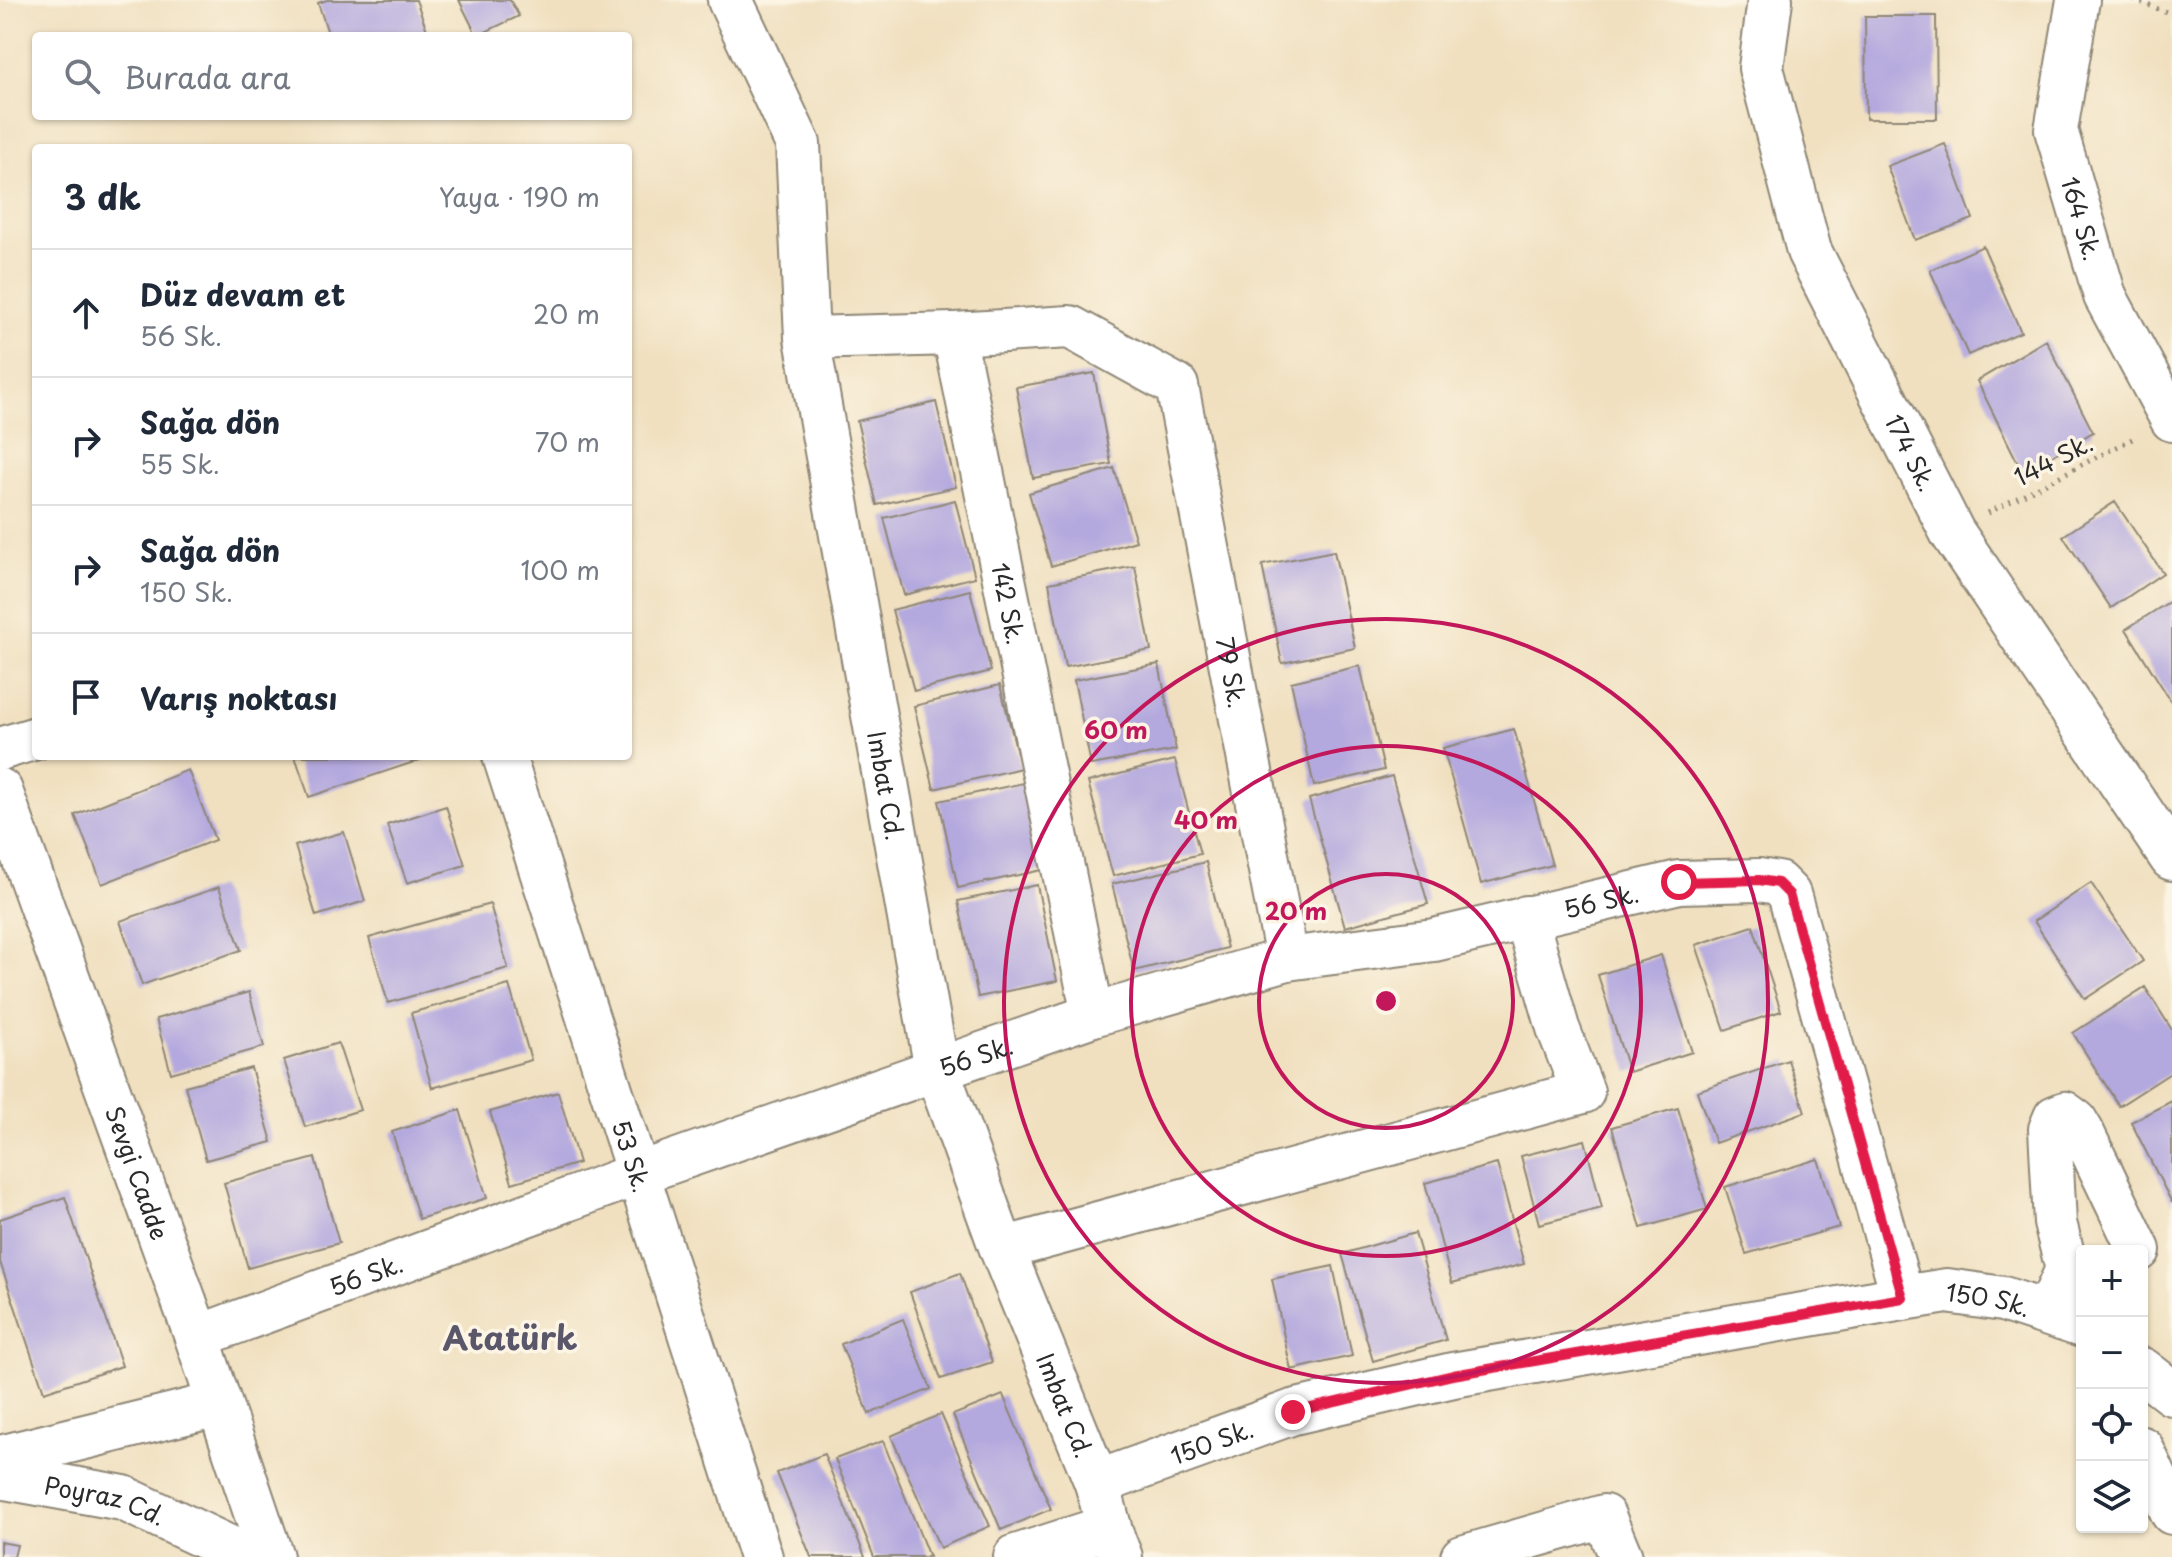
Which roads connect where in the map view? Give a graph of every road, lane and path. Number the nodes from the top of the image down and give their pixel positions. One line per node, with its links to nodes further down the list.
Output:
1 (730, 0): 7 (street, Imbat Cd.)
2 (1770, 0): 9 (street, 174 Sk.)
3 (2078, 0): 8 (street, 164 Sk.)
4 (2134, 0): 5 (path)
5 (2172, 14)
6 (954, 334): 7 (street); 16 (street, 79 Sk.); 17 (street, 142 Sk.)
7 (807, 338): 18 (street, Imbat Cd.)
8 (2172, 419): 9 (path, 144 Sk.)
9 (1952, 532): 14 (street, 174 Sk.)
10 (32, 739): 11 (street)
11 (0, 749)
12 (505, 760): 19 (street, 53 Sk.)
13 (0, 791): 24 (street, Sevgi Cadde)
14 (2172, 858)
15 (1526, 917): 16 (street, 56 Sk.); 21 (street); 22 (street, 56 Sk.)
16 (1287, 959): 17 (street, 56 Sk.)
17 (1093, 1015): 18 (street, 56 Sk.)
18 (937, 1070): 19 (street, 56 Sk.); 21 (street, Imbat Cd.)
19 (640, 1173): 24 (street, 56 Sk.); 36 (street, 53 Sk.)
20 (2137, 1245): 23 (street)
21 (1002, 1249): 31 (street, Imbat Cd.)
22 (1903, 1298): 23 (street, 150 Sk.); 31 (street, 150 Sk.)
23 (2065, 1319)
24 (197, 1337): 27 (street, Sevgi Cadde)
25 (2148, 1375): 26 (street)
26 (2172, 1393)
27 (218, 1404): 28 (street, Poyraz Cd.); 35 (street, Sevgi Cadde)
28 (0, 1458)
29 (2148, 1461): 32 (street)
30 (0, 1476): 34 (street, Poyraz Cd.)
31 (1097, 1483): 33 (street, Imbat Cd.)
32 (2172, 1513)
33 (1115, 1542): 37 (street)
34 (248, 1557)
35 (271, 1557)
36 (761, 1557)
37 (1016, 1557)
38 (1462, 1557): 39 (street)
39 (1621, 1557)

